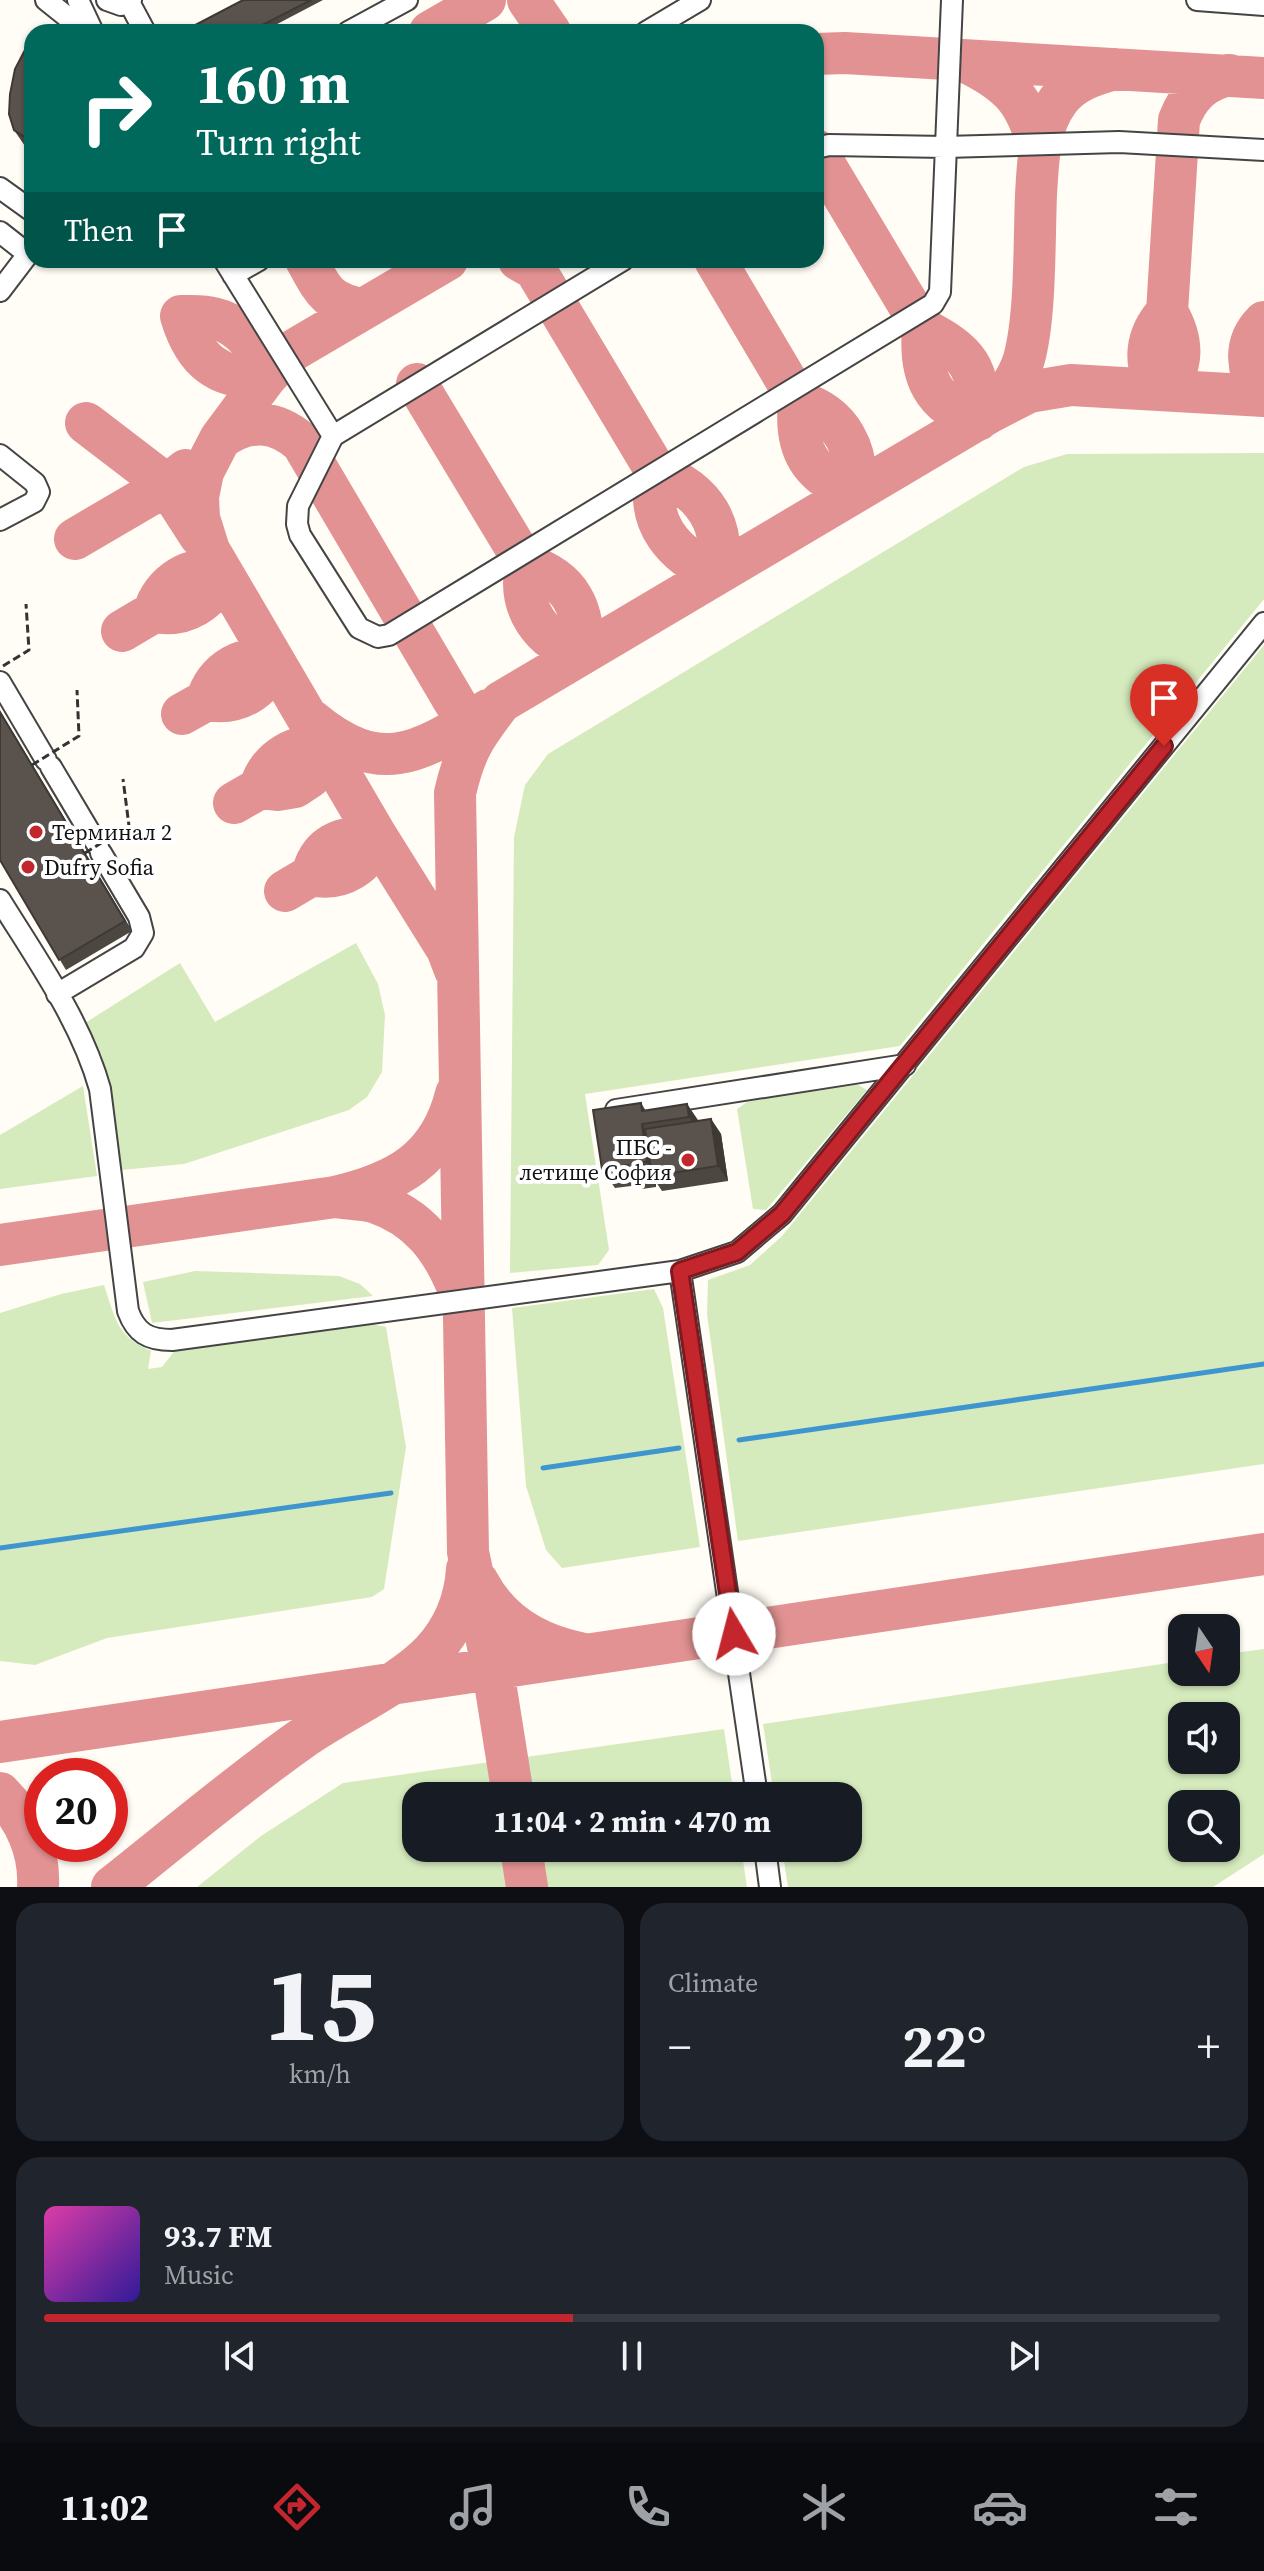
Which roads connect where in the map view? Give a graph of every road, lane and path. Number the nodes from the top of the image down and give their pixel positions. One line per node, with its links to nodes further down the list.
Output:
1 (46, 0): 10 (lane)
2 (78, 0): 11 (lane)
3 (107, 0): 8 (lane)
4 (407, 0): 13 (lane)
5 (700, 0): 14 (lane)
6 (952, 0): 16 (lane)
7 (1197, 0): 9 (lane)
8 (130, 1): 12 (lane)
9 (1264, 5)
10 (76, 24)
11 (89, 24)
12 (141, 24)
13 (363, 24)
14 (660, 24)
15 (824, 146): 16 (lane)
16 (945, 147): 17 (lane); 26 (lane)
17 (1264, 150)
18 (1, 185): 19 (lane)
19 (24, 204)
20 (0, 232): 21 (lane)
21 (24, 247)
22 (24, 259): 25 (lane)
23 (229, 268): 26 (lane)
24 (610, 268): 26 (lane)
25 (0, 291)
26 (333, 436)
27 (0, 455): 28 (lane)
28 (0, 520)
29 (26, 604): 31 (path)
30 (1264, 623): 39 (lane)
31 (0, 668)
32 (0, 682): 34 (lane)
33 (77, 690): 34 (path, bridge)
34 (43, 764): 36 (lane)
35 (123, 779): 36 (path, bridge)
36 (95, 851): 38 (lane)
37 (0, 900): 38 (lane)
38 (57, 994): 41 (lane)
39 (905, 1065): 40 (lane); 41 (lane)
40 (610, 1111)
41 (680, 1271): 42 (lane)
42 (755, 1782)
43 (767, 1862): 44 (lane)
44 (770, 1887)

